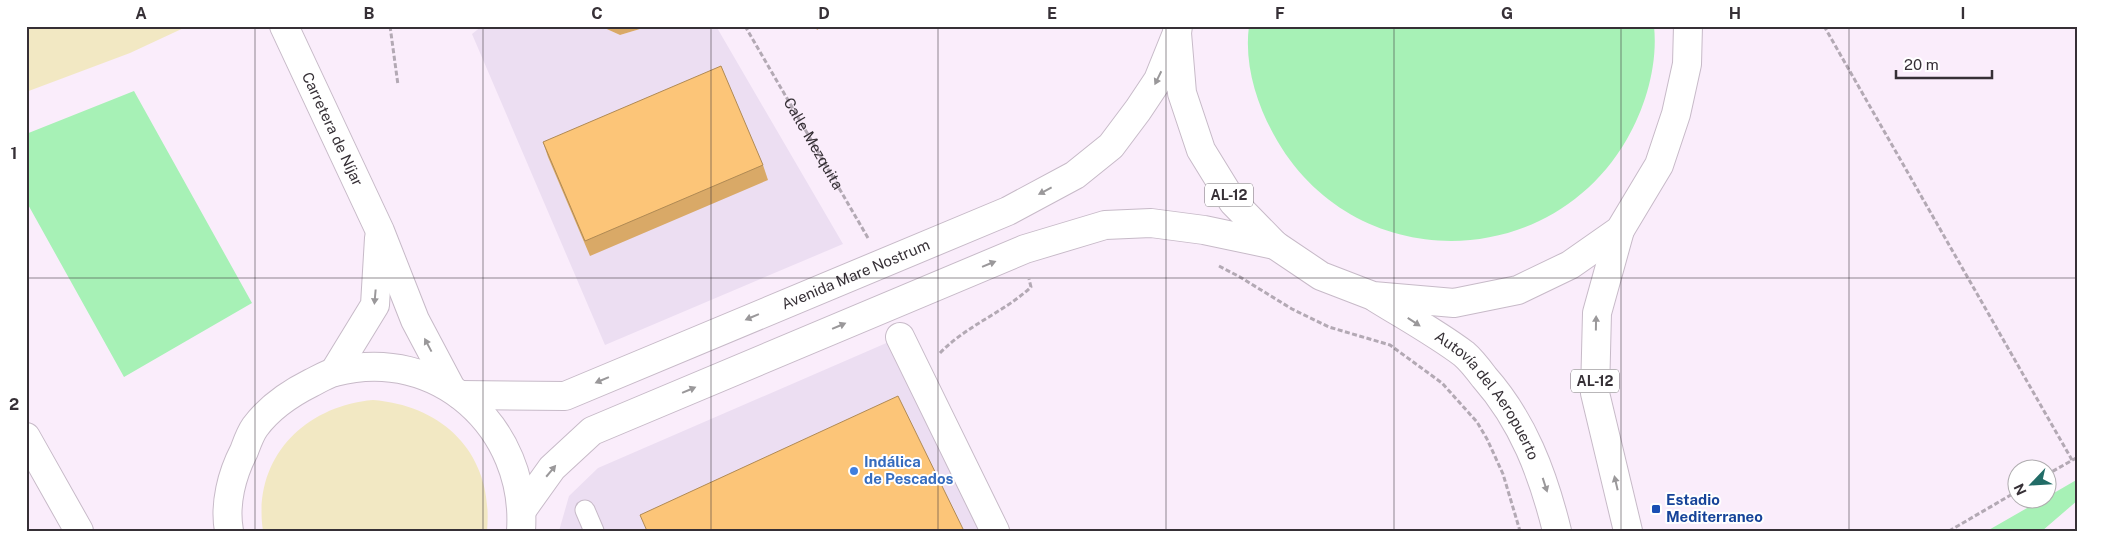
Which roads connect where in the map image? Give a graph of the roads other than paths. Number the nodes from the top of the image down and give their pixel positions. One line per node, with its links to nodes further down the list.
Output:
1 (284, 26): 5 (main road, Carretera de Níjar)
2 (1688, 26): 4 (main road, AL-12)
3 (1177, 30): 6 (main road, AL-12); 10 (main road, Avenida Mare Nostrum, one-way to 10)
4 (1620, 230): 7 (main road, AL-12); 19 (main road, AL-12, one-way to 4)
5 (380, 231): 9 (main road, Carretera de Níjar, one-way to 9); 10 (main road, Carretera de Níjar, one-way to 5)
6 (1275, 245): 7 (main road, AL-12); 13 (main road, one-way to 6)
7 (1373, 296): 18 (main road, Autovía del Aeropuerto / AL-12, one-way to 18)
8 (900, 337): 17 (main road)
9 (334, 372): 10 (main road); 15 (main road)
10 (456, 391): 13 (main road)
11 (26, 437): 14 (main road)
12 (585, 510): 16 (lane)
13 (522, 520)
14 (79, 531)
15 (229, 531)
16 (594, 531)
17 (995, 531)
18 (1557, 531)
19 (1628, 531)

